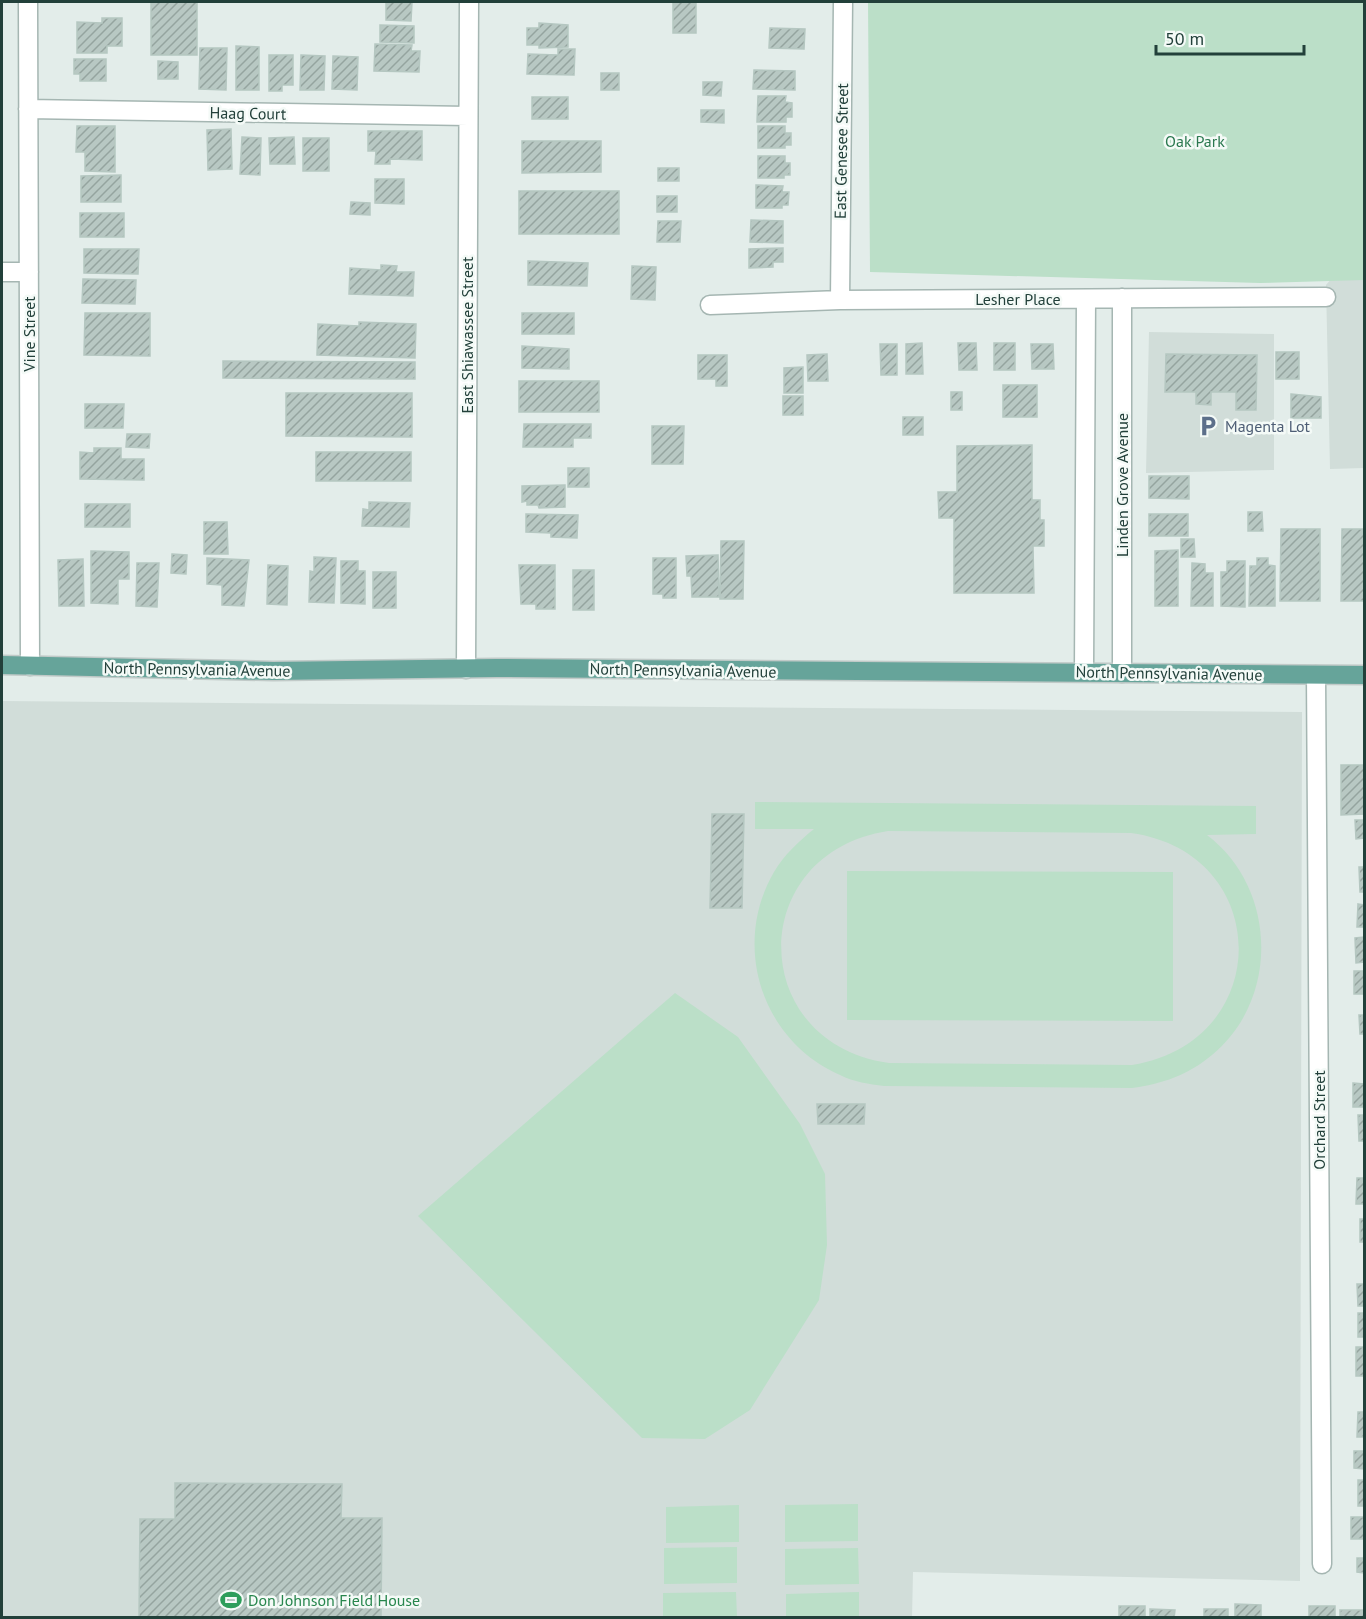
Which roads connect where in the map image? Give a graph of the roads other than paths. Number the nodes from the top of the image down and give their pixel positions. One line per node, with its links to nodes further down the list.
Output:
1 (28, 2): 4 (street, Vine Street)
2 (469, 2): 5 (street, East Shiawassee Street)
3 (843, 2): 11 (street, East Genesee Street)
4 (28, 109): 5 (street, Haag Court); 7 (street, Vine Street)
5 (468, 116): 15 (street, East Shiawassee Street)
6 (2, 272): 7 (street)
7 (29, 273): 14 (street, Vine Street)
8 (1326, 297): 9 (street, Lesher Place)
9 (1122, 298): 10 (street, Lesher Place); 17 (street, Linden Grove Avenue)
10 (1086, 299): 11 (street, Lesher Place); 16 (street)
11 (840, 300): 12 (street, Lesher Place)
12 (710, 305)
13 (2, 665): 14 (main road, North Pennsylvania Avenue)
14 (30, 666): 15 (main road, North Pennsylvania Avenue)
15 (466, 669): 16 (main road, North Pennsylvania Avenue)
16 (1084, 672): 17 (main road, North Pennsylvania Avenue)
17 (1122, 673): 18 (main road, North Pennsylvania Avenue)
18 (1316, 675): 19 (main road, North Pennsylvania Avenue); 20 (street, Orchard Street)
19 (1365, 675)
20 (1322, 1564)

